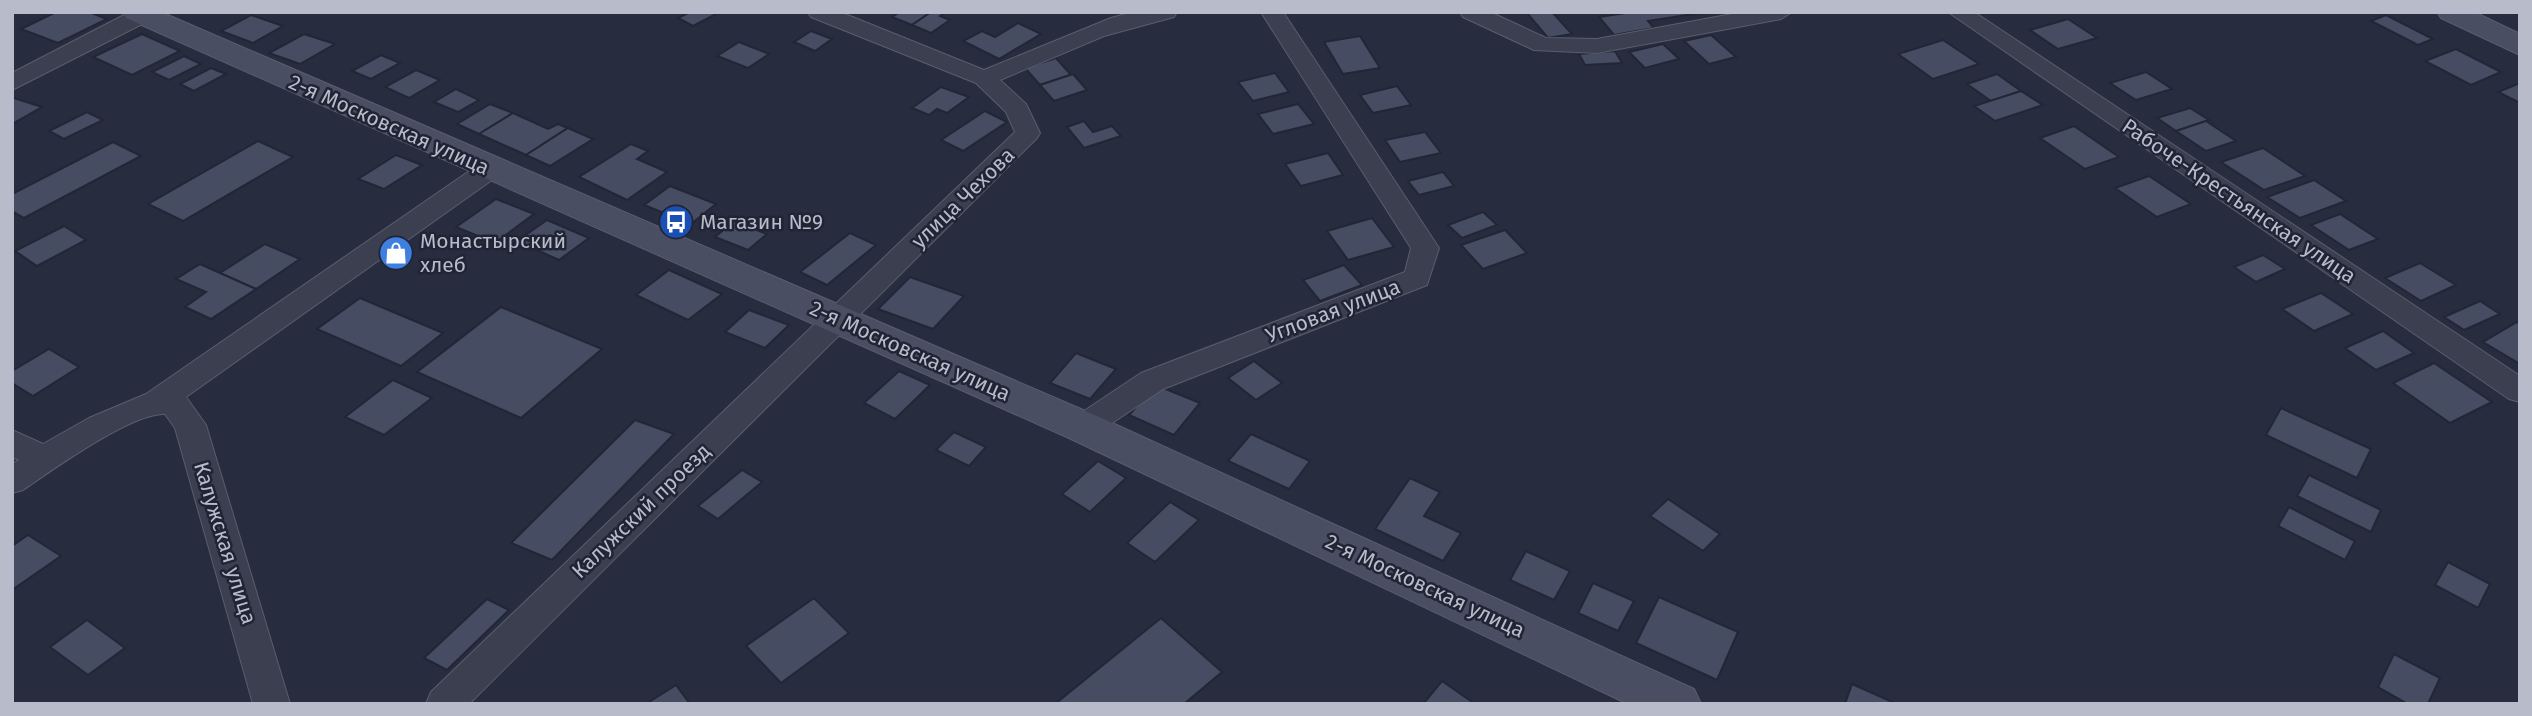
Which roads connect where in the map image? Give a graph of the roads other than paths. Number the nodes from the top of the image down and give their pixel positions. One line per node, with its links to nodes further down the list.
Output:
1 (819, 12): 10 (street, улица Чехова)
2 (1166, 12): 10 (street)
3 (1272, 12): 16 (street, Угловая улица)
4 (1471, 12): 5 (street)
5 (1781, 12)
6 (1959, 12): 14 (street, Рабоче-Крестьянская улица)
7 (2451, 12): 9 (street)
8 (142, 13): 11 (street); 12 (street, 2-я Московская улица)
9 (2520, 46)
10 (984, 78): 13 (street, улица Чехова)
11 (12, 83)
12 (490, 169): 13 (street, 2-я Московская улица); 15 (street)
13 (838, 319): 16 (street, 2-я Московская улица); 21 (street, Калужский проезд)
14 (2520, 390)
15 (157, 402): 18 (street); 20 (street, Калужская улица)
16 (1083, 427): 22 (street, 2-я Московская улица)
17 (12, 442): 18 (street)
18 (44, 459): 19 (street)
19 (12, 481)
20 (272, 704)
21 (444, 704)
22 (1677, 704)

